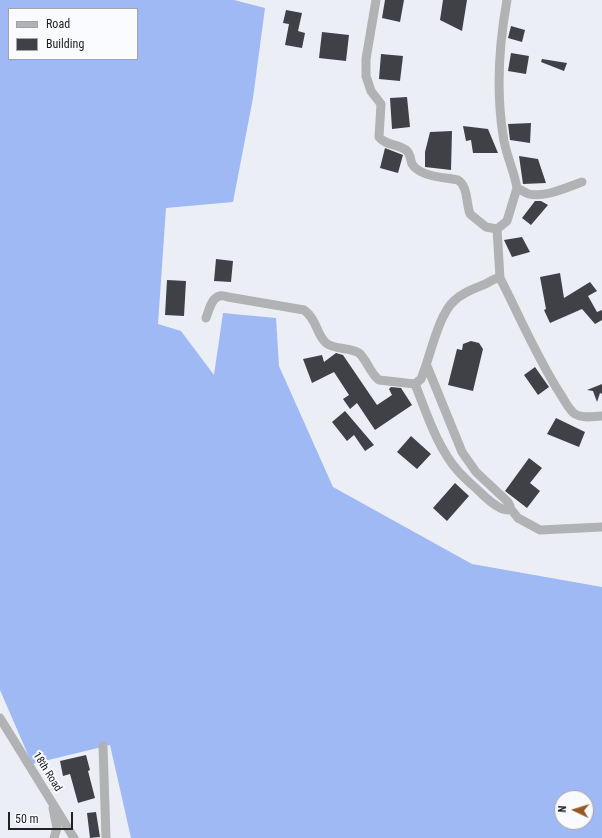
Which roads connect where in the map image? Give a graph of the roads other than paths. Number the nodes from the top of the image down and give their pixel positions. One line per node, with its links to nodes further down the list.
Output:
1 (376, 0): 5 (street)
2 (507, 0): 4 (street)
3 (582, 182): 4 (street)
4 (518, 188): 5 (street)
5 (497, 229): 6 (street)
6 (500, 278): 8 (street); 10 (street)
7 (206, 318): 9 (street)
8 (427, 366): 9 (street); 11 (street)
9 (415, 384): 11 (street)
10 (602, 416)
11 (510, 508): 12 (street)
12 (602, 527)
13 (0, 718): 15 (street, 18th Road)
14 (103, 746): 18 (street)
15 (52, 802): 16 (street); 17 (street, 18th Road)
16 (54, 838)
17 (74, 838)
18 (106, 838)

